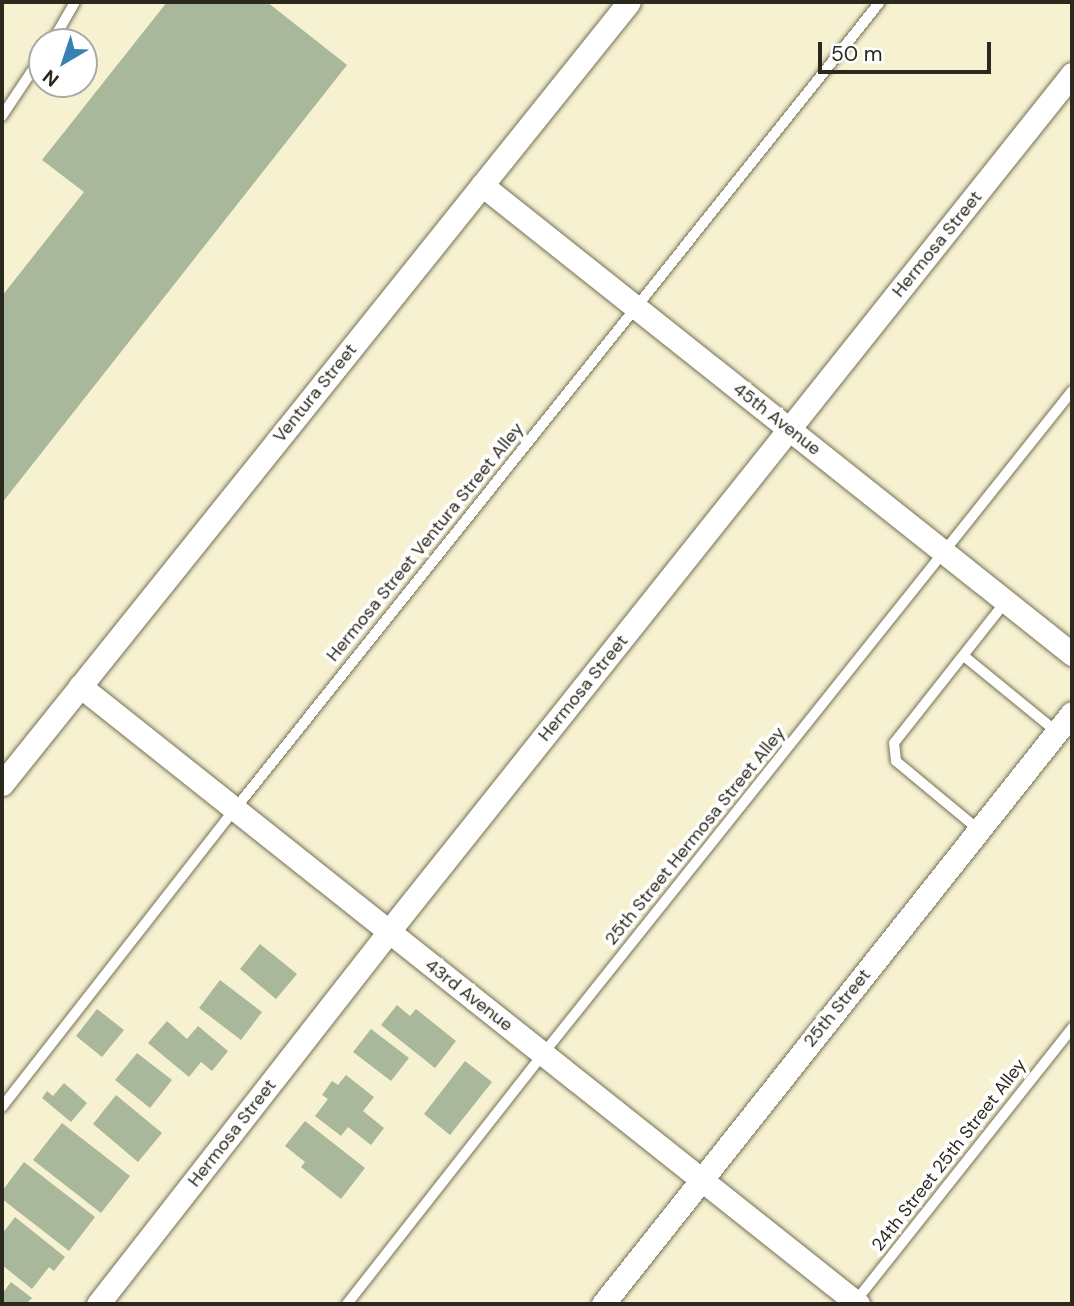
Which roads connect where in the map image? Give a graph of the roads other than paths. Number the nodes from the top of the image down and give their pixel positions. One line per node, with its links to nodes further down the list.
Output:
1 (75, 2): 4 (lane)
2 (629, 2): 8 (street, Ventura Street)
3 (880, 2): 9 (lane, Hermosa Street Ventura Street Alley)
4 (60, 28)
5 (1072, 75): 11 (street, Hermosa Street)
6 (28, 78): 7 (lane)
7 (2, 116)
8 (482, 185): 9 (street, 45th Avenue); 16 (street, Ventura Street)
9 (636, 307): 11 (street, 45th Avenue); 20 (lane, Hermosa Street Ventura Street Alley)
10 (1072, 391): 12 (lane, 25th Street Hermosa Street Alley)
11 (789, 429): 12 (street, 45th Avenue); 22 (street, Hermosa Street)
12 (944, 552): 13 (street, 45th Avenue); 24 (lane, 25th Street Hermosa Street Alley)
13 (1006, 601): 14 (street, 45th Avenue); 15 (lane)
14 (1072, 654)
15 (964, 656): 18 (lane); 21 (lane)
16 (80, 686): 19 (street, Ventura Street); 20 (street, 43rd Avenue)
17 (1072, 713): 18 (street, 25th Street)
18 (1057, 732): 21 (street, 25th Street)
19 (2, 784)
20 (234, 809): 22 (street, 43rd Avenue); 25 (lane, Hermosa Street Ventura Street Alley)
21 (979, 830): 26 (street, 25th Street)
22 (389, 931): 24 (street, 43rd Avenue); 28 (street, Hermosa Street)
23 (1072, 1028): 27 (lane, 24th Street 25th Street Alley)
24 (543, 1054): 26 (street, 43rd Avenue); 29 (lane, 25th Street Hermosa Street Alley)
25 (2, 1107)
26 (701, 1179): 27 (street, 43rd Avenue); 30 (street, 25th Street)
27 (855, 1303)
28 (98, 1304)
29 (347, 1304)
30 (603, 1304)

